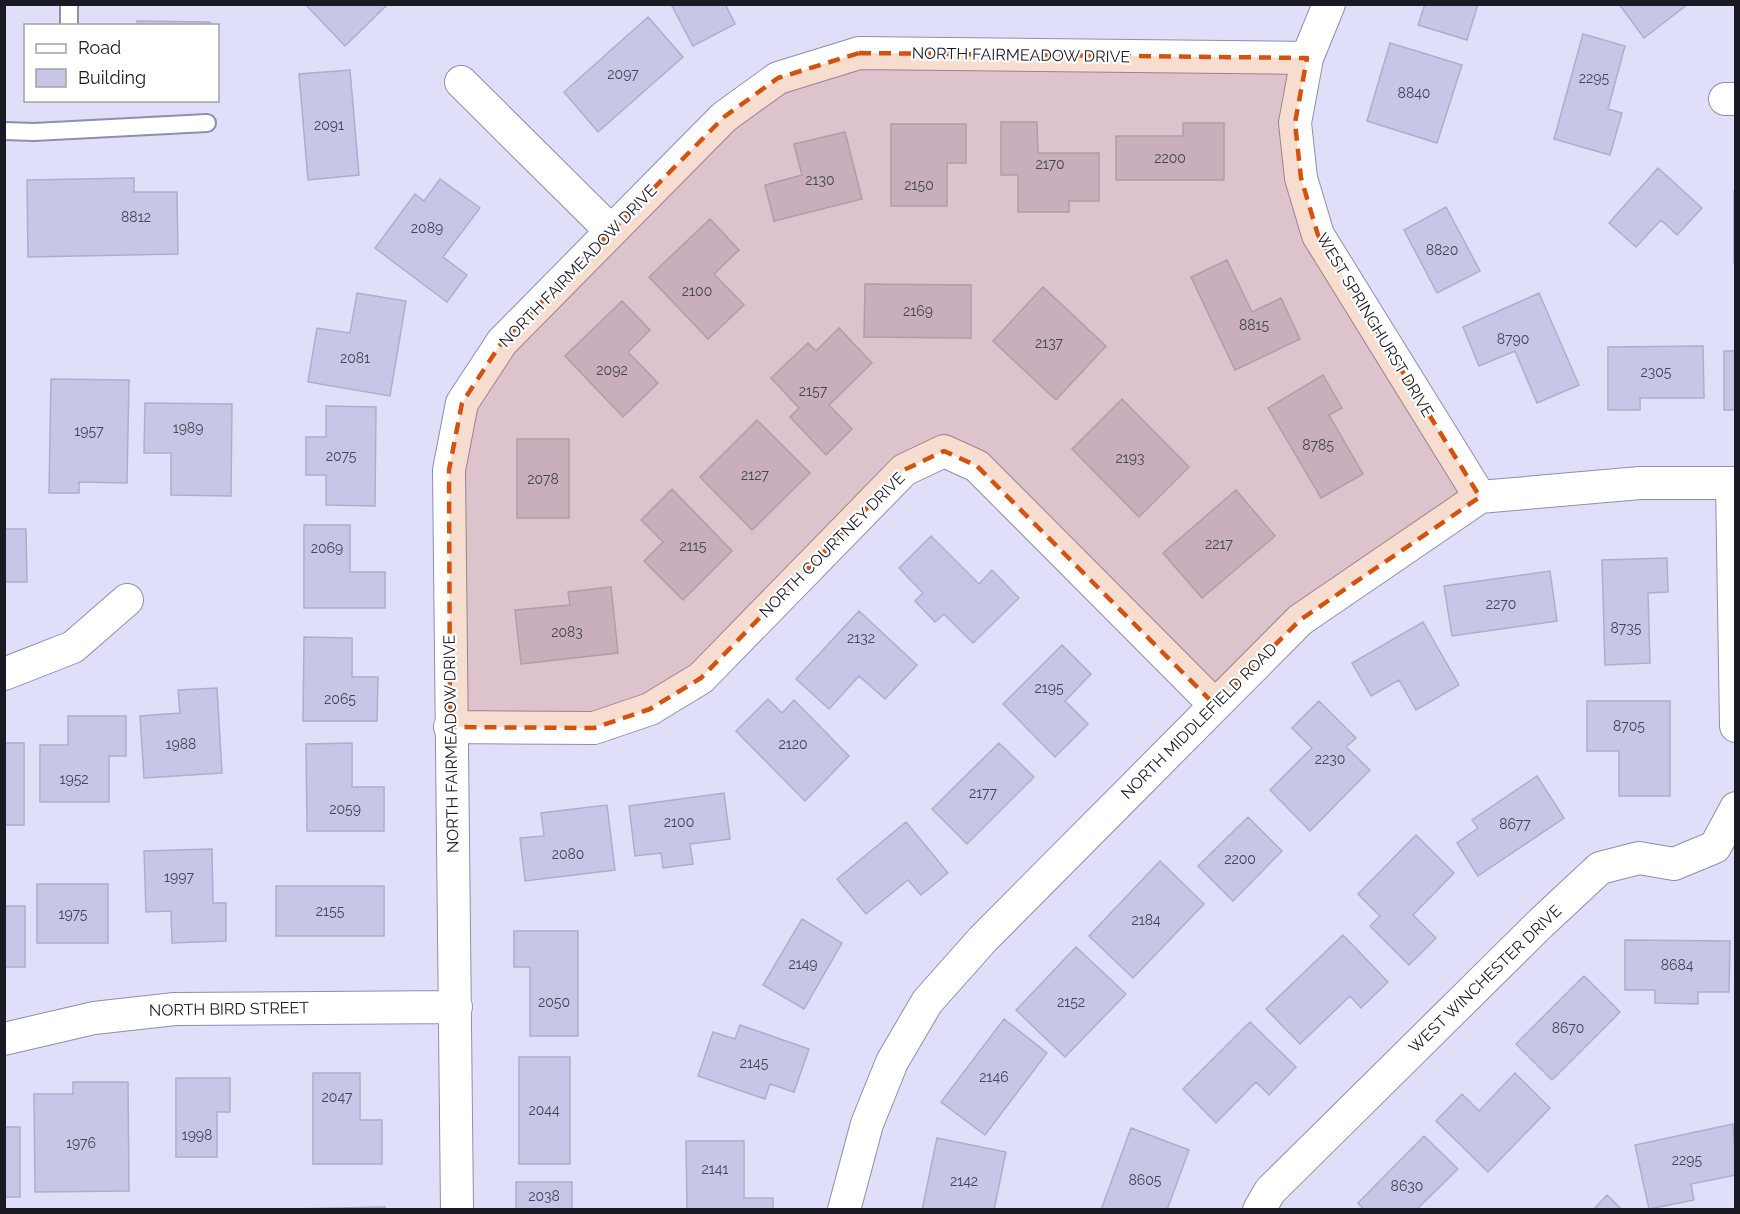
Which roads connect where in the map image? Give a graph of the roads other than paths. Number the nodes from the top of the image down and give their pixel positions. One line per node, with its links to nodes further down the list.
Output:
1 (69, 4): 3 (lane)
2 (1329, 4): 4 (street, WEST SPRINGHURST DRIVE)
3 (69, 24)
4 (1307, 58): 8 (street, NORTH FAIRMEADOW DRIVE); 10 (street, WEST SPRINGHURST DRIVE)
5 (461, 82): 8 (street)
6 (207, 123): 7 (lane)
7 (4, 131)
8 (611, 231): 15 (street, NORTH FAIRMEADOW DRIVE)
9 (1734, 483): 10 (street, NORTH MIDDLEFIELD ROAD); 14 (street)
10 (1480, 497): 13 (street, NORTH MIDDLEFIELD ROAD)
11 (127, 600): 12 (street)
12 (4, 674)
13 (1215, 705): 15 (street, NORTH COURTNEY DRIVE); 20 (street, NORTH MIDDLEFIELD ROAD)
14 (1736, 726)
15 (450, 727): 17 (street, NORTH FAIRMEADOW DRIVE)
16 (1736, 808): 21 (street, WEST WINCHESTER DRIVE)
17 (456, 1008): 18 (street, NORTH BIRD STREET); 19 (street, NORTH FAIRMEADOW DRIVE)
18 (4, 1039)
19 (457, 1209)
20 (844, 1209)
21 (1259, 1209)

